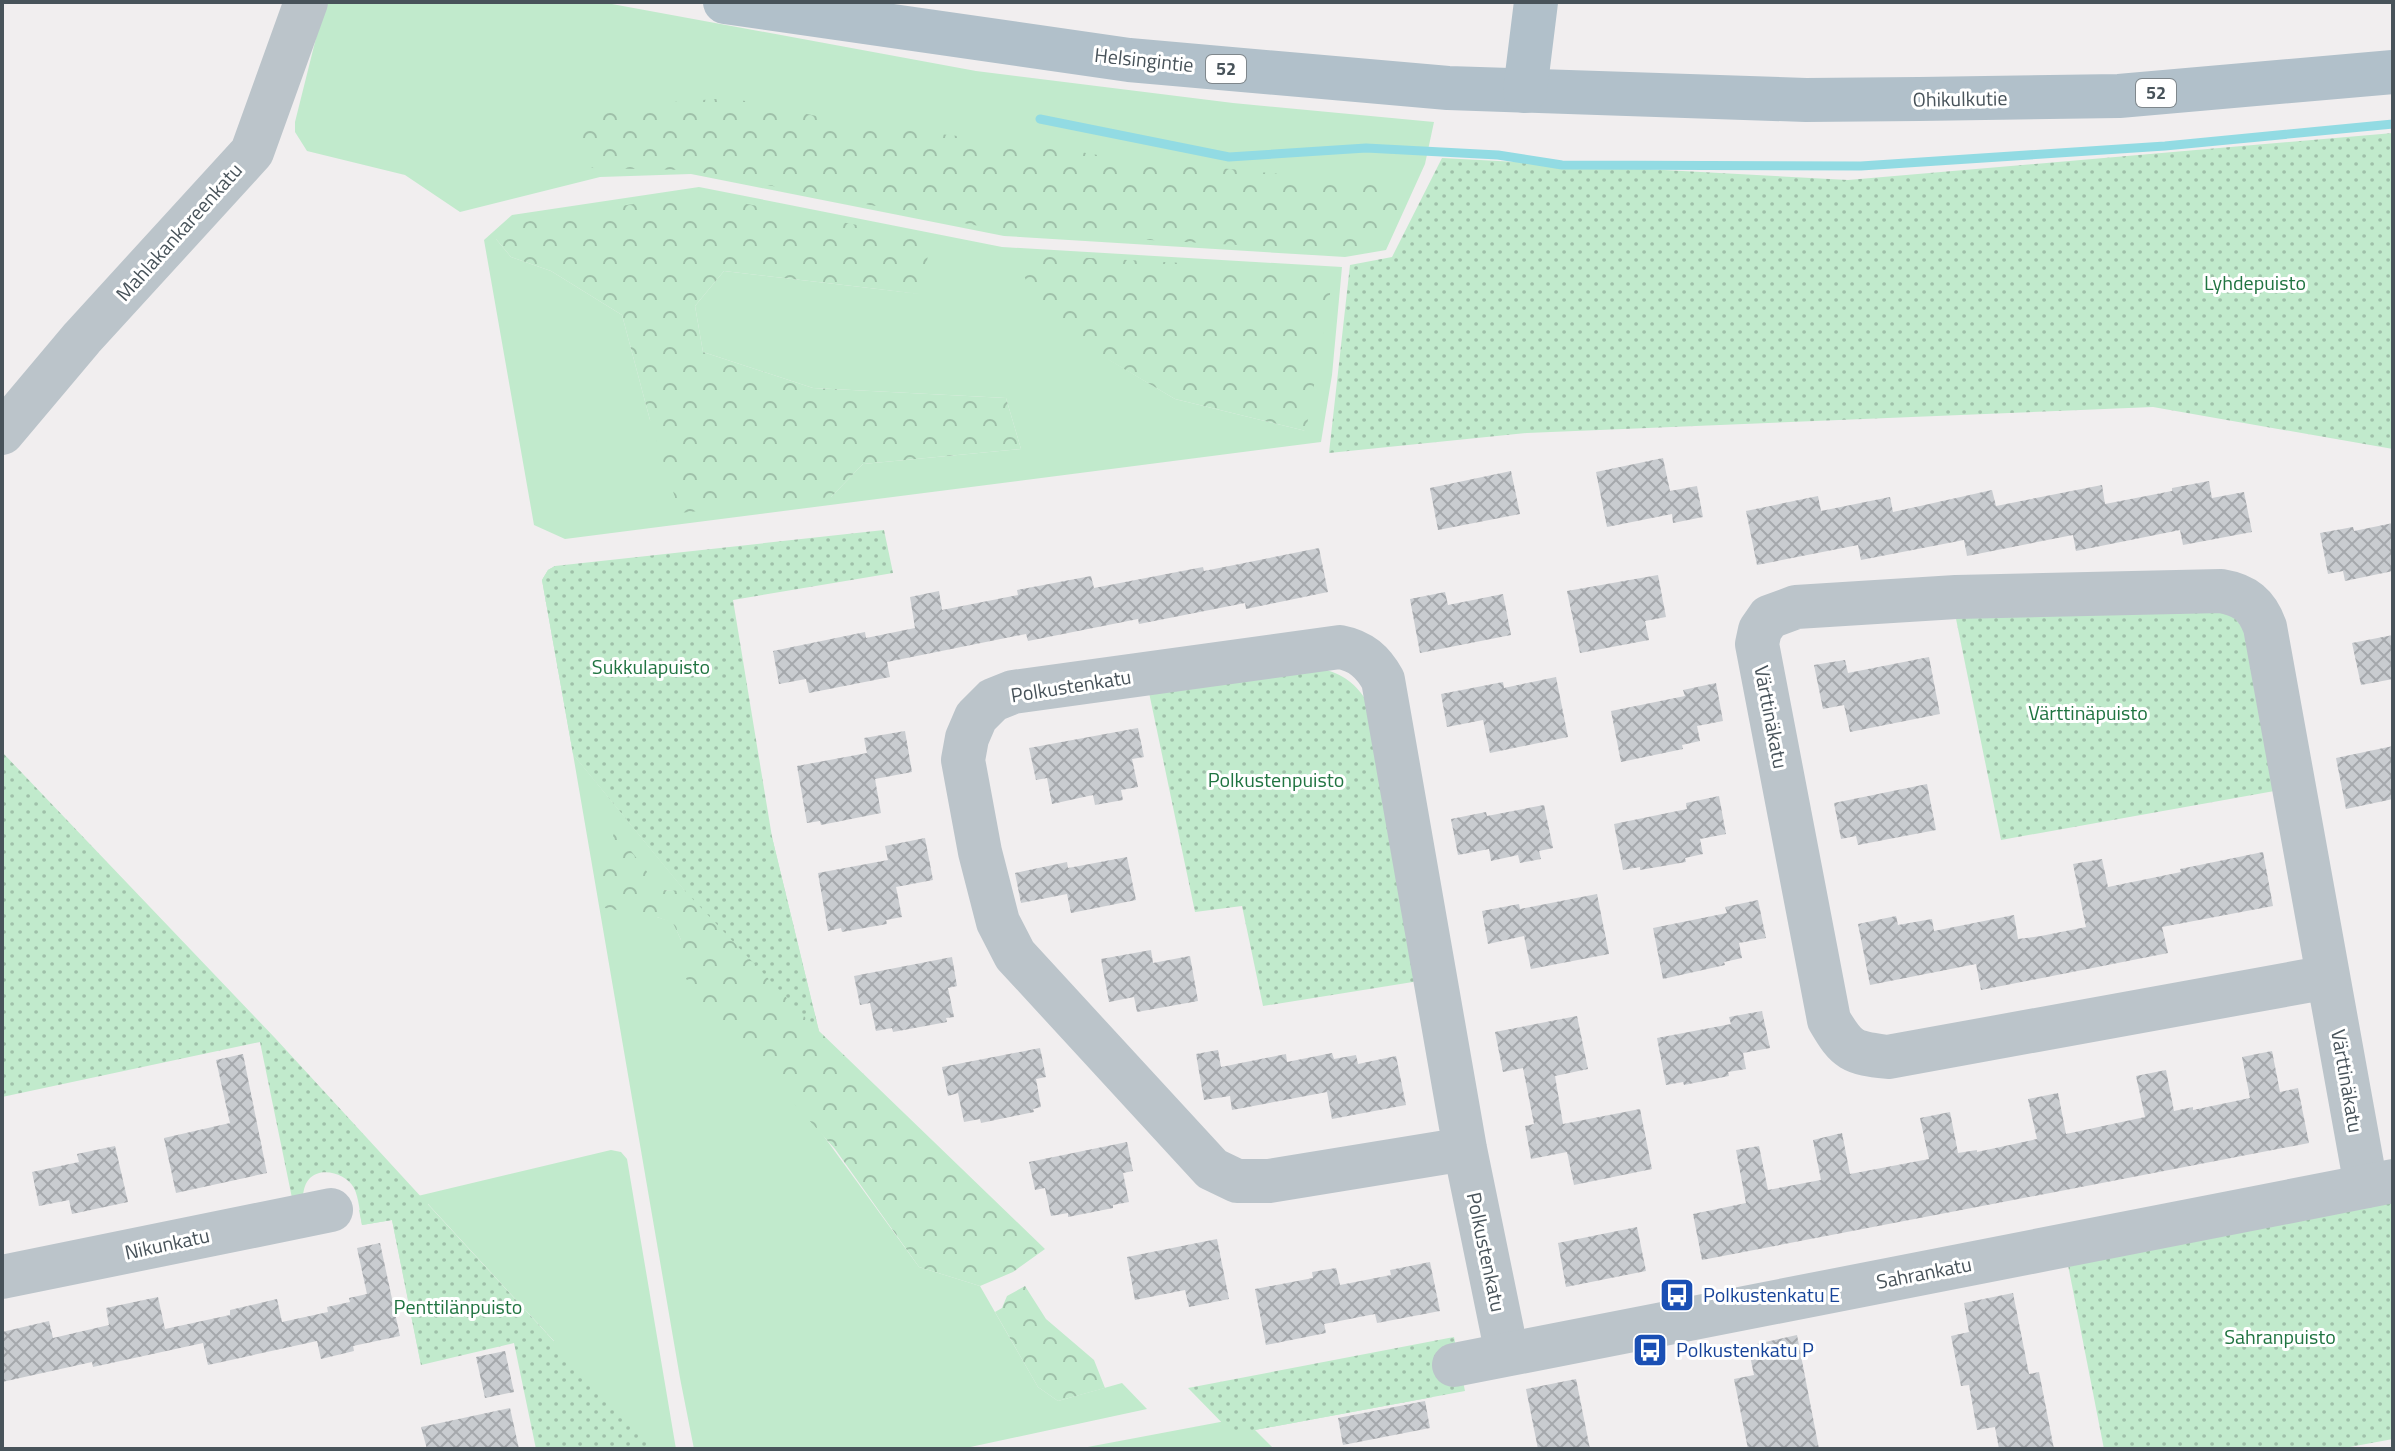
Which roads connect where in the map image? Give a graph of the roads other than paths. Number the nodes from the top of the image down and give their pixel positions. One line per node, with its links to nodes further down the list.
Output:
1 (306, 2): 6 (street, Mahlakankareenkatu)
2 (725, 2): 5 (main road, Helsingintie / 52)
3 (1536, 2): 5 (main road)
4 (2393, 72): 5 (main road, Ohikulkutie / 52)
5 (1525, 91)
6 (2, 433)
7 (2328, 977): 7 (street, Värttinäkatu); 9 (street, Värttinäkatu)
8 (1465, 1149): 8 (street, Polkustenkatu); 12 (street, Polkustenkatu)
9 (2380, 1184): 12 (street, Sahrankatu)
10 (331, 1210): 11 (street, Nikunkatu)
11 (2, 1277)
12 (1507, 1354): 13 (street, Sahrankatu)
13 (1454, 1365)

